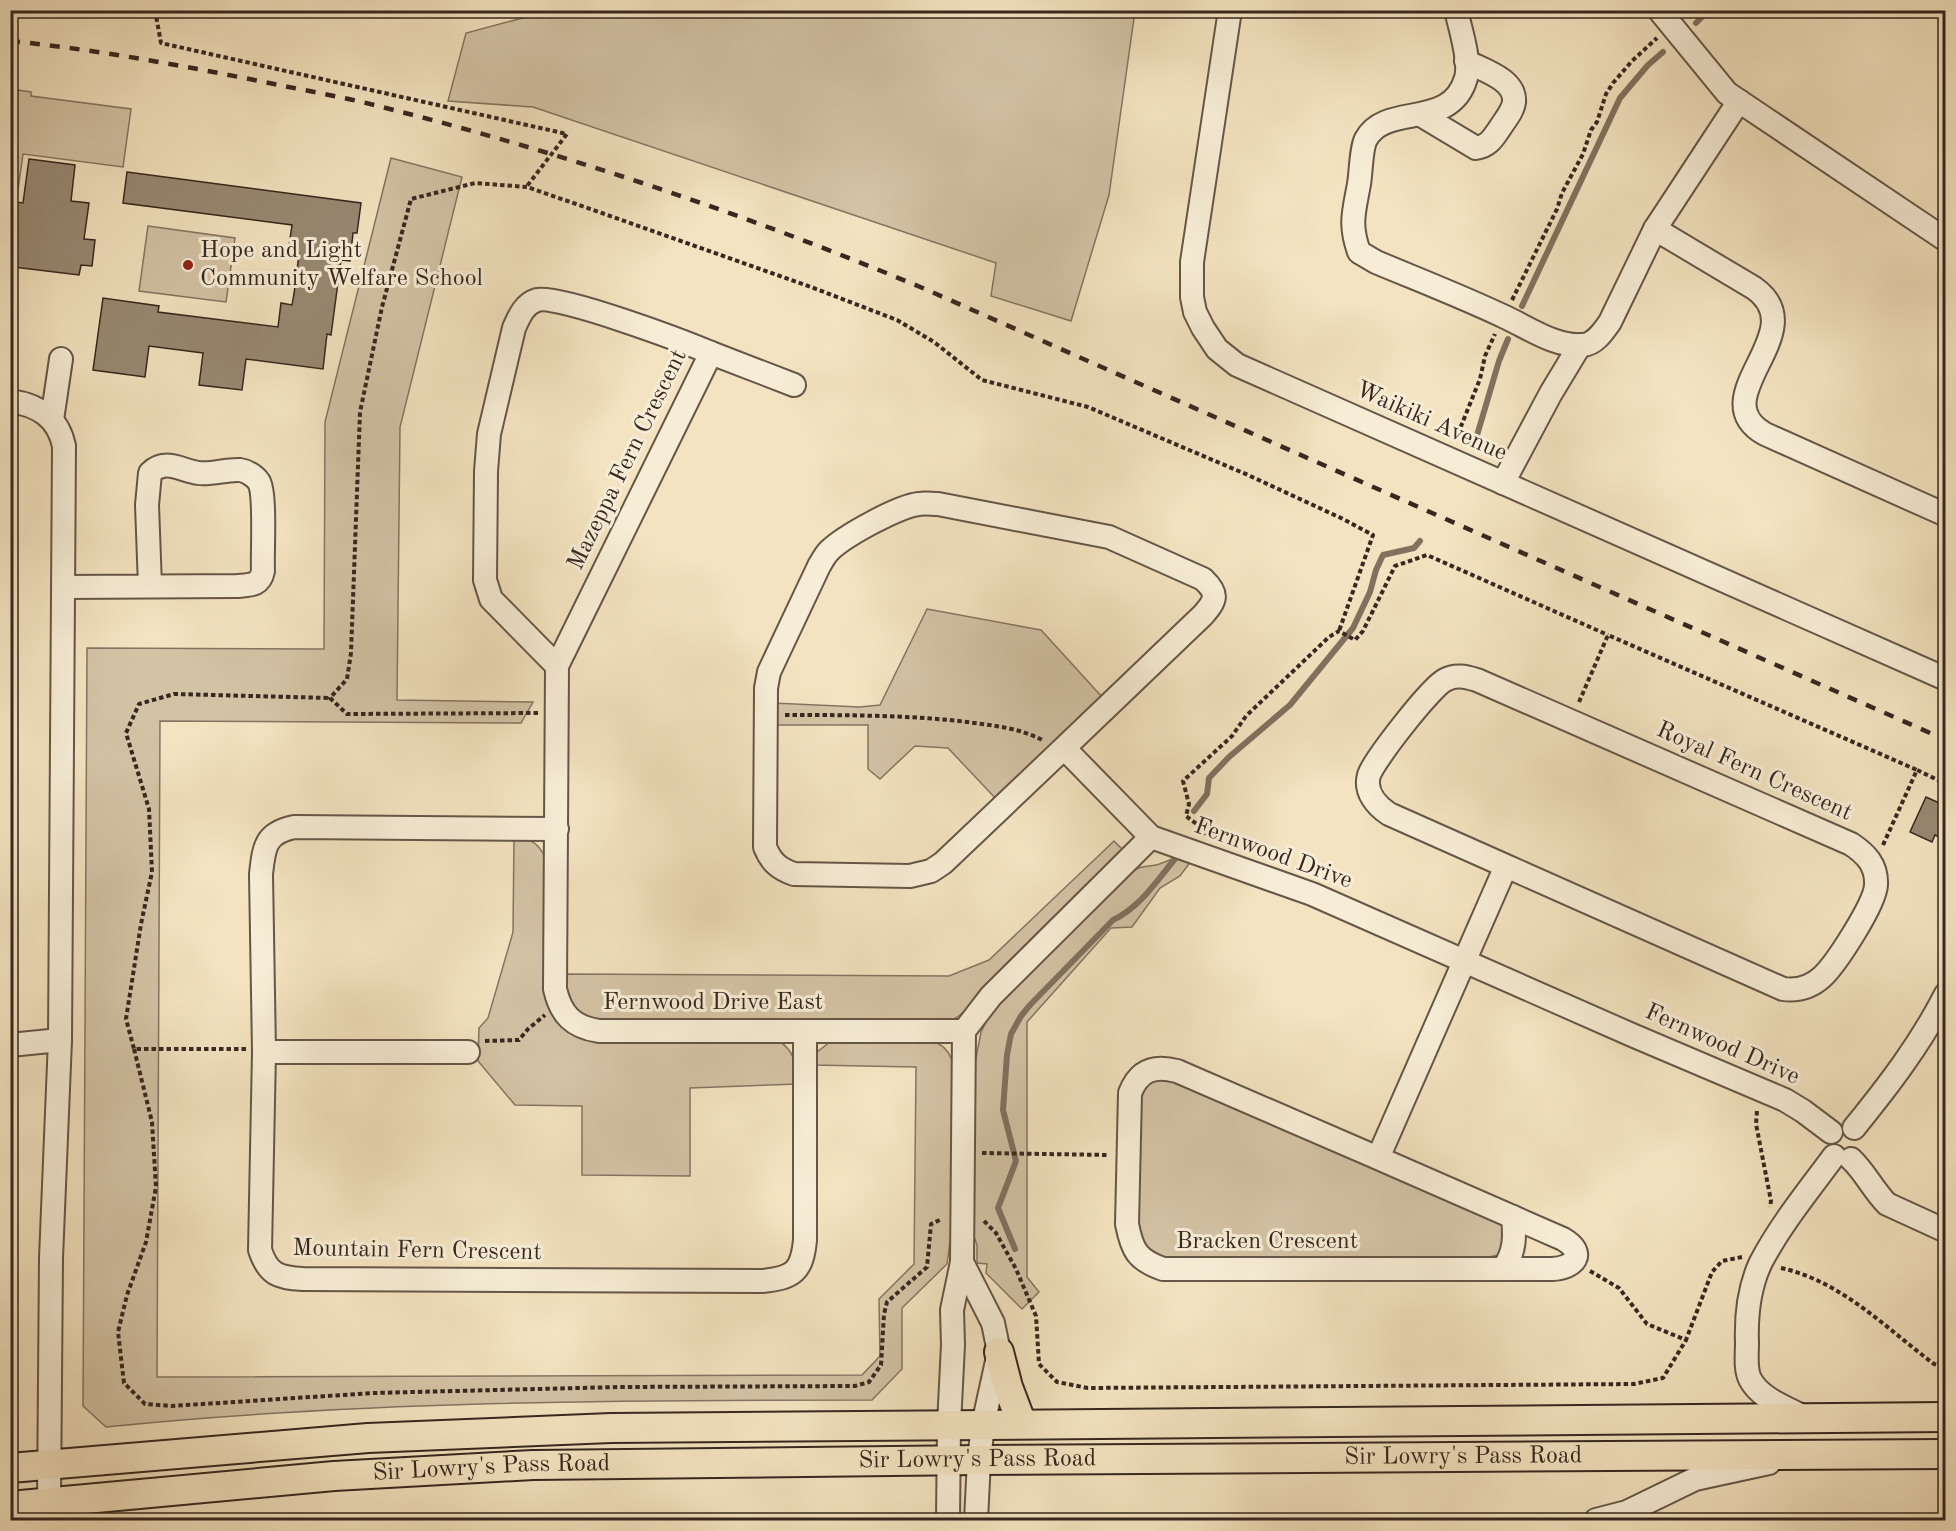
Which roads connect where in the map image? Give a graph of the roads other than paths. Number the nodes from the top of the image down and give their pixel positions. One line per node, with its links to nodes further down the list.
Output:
1 (1230, 10): 15 (street, Waikiki Avenue)
2 (1456, 10): 4 (street)
3 (1665, 19): 5 (street)
4 (1466, 61): 6 (street); 6 (street)
5 (1739, 101): 7 (street); 8 (street)
6 (1421, 115): 9 (street)
7 (1655, 229): 9 (street); 16 (street)
8 (1946, 240)
9 (1580, 345): 15 (street)
10 (711, 353): 12 (street); 19 (street, Mazeppa Fern Crescent); 19 (street, Mazeppa Fern Crescent)
11 (60, 359): 14 (street)
12 (794, 385)
13 (10, 401): 14 (street)
14 (52, 420): 18 (street)
15 (1503, 483): 20 (street, Waikiki Avenue)
16 (1946, 515)
17 (150, 586): 17 (street); 18 (street)
18 (63, 587): 29 (street)
19 (557, 666): 22 (street)
20 (1946, 679)
21 (1064, 748): 21 (street); 23 (street)
22 (557, 829): 28 (street, Fernwood Drive East); 31 (street, Mountain Fern Crescent)
23 (1151, 837): 25 (street, Fernwood Drive); 27 (street)
24 (1506, 866): 24 (street, Royal Fern Crescent); 25 (street)
25 (1465, 960): 34 (street, Fernwood Drive); 35 (street)
26 (1946, 994): 33 (street)
27 (964, 1030): 28 (street, Fernwood Drive East); 39 (street)
28 (805, 1032): 31 (street, Mountain Fern Crescent)
29 (60, 1040): 30 (street); 51 (street)
30 (10, 1045)
31 (264, 1052): 32 (street)
32 (468, 1052)
33 (1854, 1128): 34 (street); 36 (street)
34 (1831, 1132): 36 (street)
35 (1378, 1158): 37 (street, Bracken Crescent); 40 (street, Bracken Crescent)
36 (1842, 1158): 38 (street); 43 (street)
37 (1513, 1217): 40 (street); 40 (street, Bracken Crescent)
38 (1946, 1231)
39 (962, 1262): 41 (street); 44 (street)
40 (1504, 1268)
41 (999, 1352): 45 (main road); 46 (street)
42 (1946, 1417): 43 (main road, Sir Lowry's Pass Road)
43 (1806, 1418): 45 (main road, Sir Lowry's Pass Road)
44 (949, 1424): 46 (main road, Sir Lowry's Pass Road); 50 (street); 51 (main road, Sir Lowry's Pass Road)
45 (1022, 1424): 46 (main road, Sir Lowry's Pass Road)
46 (983, 1425): 49 (street)
47 (1946, 1454): 48 (main road, Sir Lowry's Pass Road)
48 (1799, 1456): 49 (main road, Sir Lowry's Pass Road); 57 (street)
49 (979, 1460): 50 (main road, Sir Lowry's Pass Road); 56 (street)
50 (949, 1462): 53 (main road, Sir Lowry's Pass Road); 55 (street)
51 (50, 1464): 52 (main road, Sir Lowry's Pass Road); 53 (street)
52 (10, 1468)
53 (49, 1502): 54 (main road, Sir Lowry's Pass Road)
54 (10, 1506)
55 (948, 1521)
56 (976, 1521)
57 (1596, 1521)

